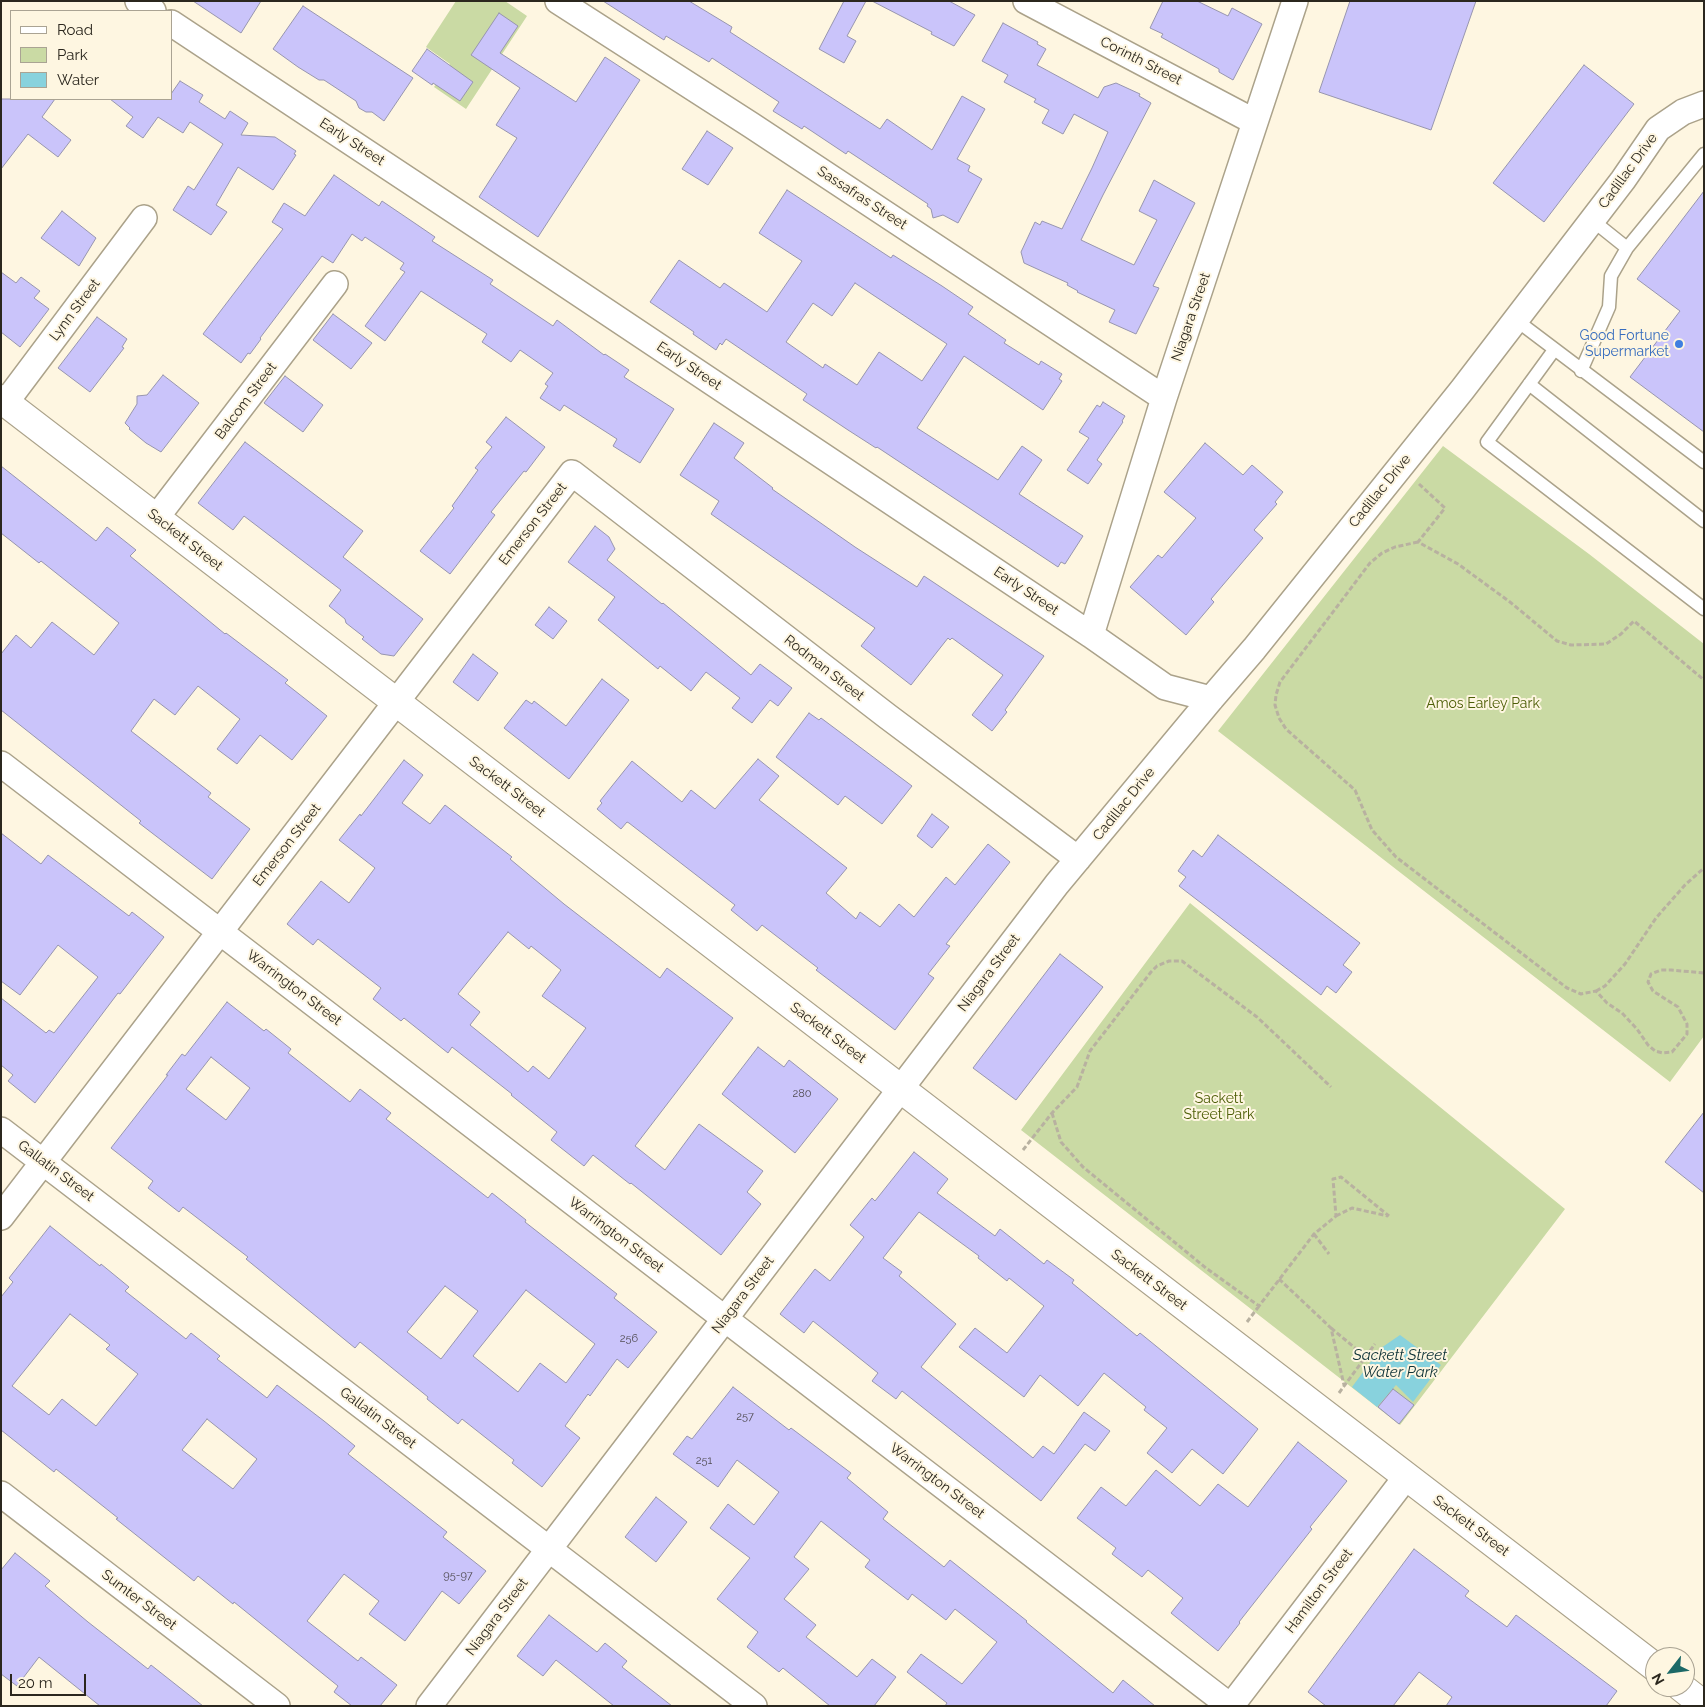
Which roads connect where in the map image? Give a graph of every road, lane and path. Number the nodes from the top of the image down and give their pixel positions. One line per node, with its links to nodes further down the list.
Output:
1 (138, 1): 5 (street)
2 (558, 1): 18 (street, Sassafras Street)
3 (1026, 1): 8 (street, Corinth Street)
4 (1295, 1): 8 (street, Niagara Street)
5 (152, 10)
6 (172, 24): 27 (street, Early Street)
7 (1704, 104): 11 (street, Cadillac Drive)
8 (1255, 122): 18 (street, Niagara Street)
9 (1704, 154): 12 (lane)
10 (144, 218): 19 (street, Lynn Street)
11 (1592, 220): 12 (lane); 14 (street, Cadillac Drive)
12 (1627, 248): 16 (lane)
13 (335, 284): 23 (street, Balcom Street)
14 (1516, 320): 15 (lane); 29 (street, Cadillac Drive)
15 (1554, 350): 16 (lane); 17 (lane)
16 (1581, 371): 20 (lane)
17 (1529, 384): 24 (lane); 26 (lane)
18 (1164, 398): 27 (street, Niagara Street)
19 (4, 401): 23 (street, Sackett Street)
20 (1704, 462)
21 (572, 473): 30 (street, Emerson Street); 32 (street, Rodman Street)
22 (1416, 480): 25 (path)
23 (156, 518): 30 (street, Sackett Street)
24 (1704, 522)
25 (1418, 542): 28 (path); 37 (path)
26 (1704, 609)
27 (1091, 635): 29 (street, Early Street)
28 (1704, 680)
29 (1211, 699): 32 (street, Cadillac Drive)
30 (396, 702): 35 (street, Emerson Street); 39 (street, Sackett Street)
31 (1, 764): 35 (street, Warrington Street)
32 (1078, 859): 34 (street, Cadillac Drive)
33 (1704, 868): 37 (path)
34 (1057, 884): 39 (street, Niagara Street)
35 (220, 932): 42 (street, Emerson Street); 49 (street, Warrington Street)
36 (1704, 973): 37 (path)
37 (1596, 991)
38 (1330, 1087): 40 (path)
39 (901, 1089): 43 (street, Sackett Street); 49 (street, Niagara Street)
40 (1052, 1113): 43 (path); 48 (path)
41 (1, 1130): 42 (street, Gallatin Street)
42 (44, 1162): 45 (street, Emerson Street); 57 (street, Gallatin Street)
43 (1007, 1171): 54 (street, Sackett Street)
44 (1336, 1216): 44 (path); 46 (path)
45 (1, 1217)
46 (1314, 1234): 47 (path); 48 (path)
47 (1329, 1254)
48 (1279, 1279): 50 (path)
49 (725, 1319): 57 (street, Niagara Street); 64 (street, Warrington Street)
50 (1331, 1328): 52 (path); 53 (path)
51 (1375, 1344): 52 (path)
52 (1366, 1357): 53 (path)
53 (1344, 1386): 54 (path)
54 (1324, 1413): 55 (street, Sackett Street)
55 (1406, 1477): 58 (street, Sackett Street); 64 (street, Hamilton Street)
56 (1, 1494): 61 (street, Sumter Street)
57 (549, 1549): 62 (street, Niagara Street); 63 (street, Gallatin Street)
58 (1645, 1659)
59 (1694, 1697): 60 (street)
60 (1704, 1705)
61 (278, 1706)
62 (429, 1706)
63 (754, 1706)
64 (1231, 1706)

